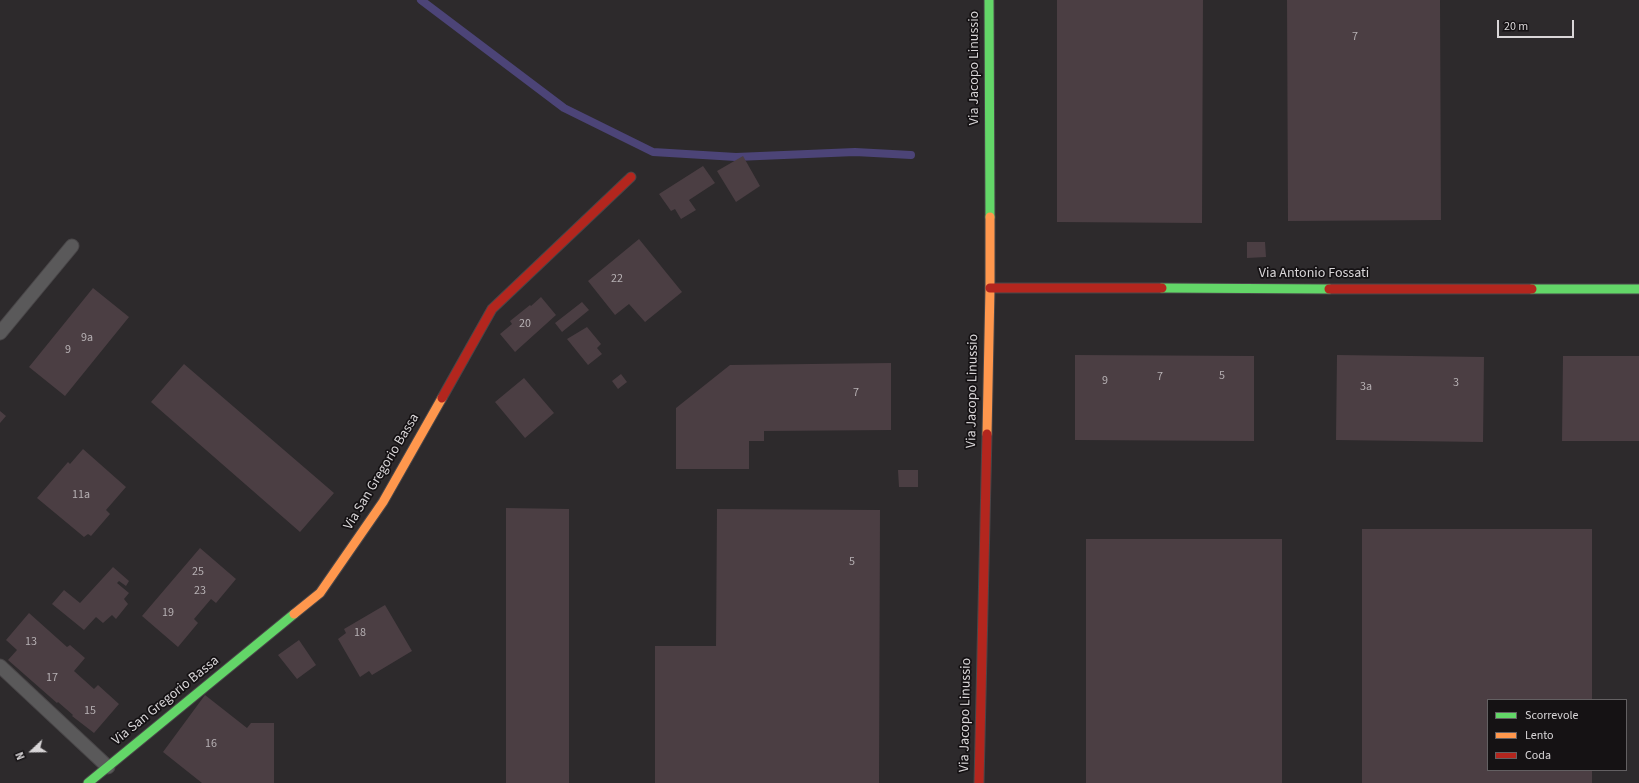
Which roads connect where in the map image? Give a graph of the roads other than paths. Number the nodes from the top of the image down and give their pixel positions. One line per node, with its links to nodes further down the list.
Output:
1 (989, 0): 4 (street, Via Jacopo Linussio)
2 (631, 177): 8 (street, Via San Gregorio Bassa)
3 (72, 246): 6 (lane)
4 (990, 288): 5 (street, Via Antonio Fossati); 10 (street, Via Jacopo Linussio)
5 (1639, 289)
6 (0, 333)
7 (0, 666): 8 (lane)
8 (108, 767): 9 (street, Via San Gregorio Bassa)
9 (88, 783)
10 (979, 783)

